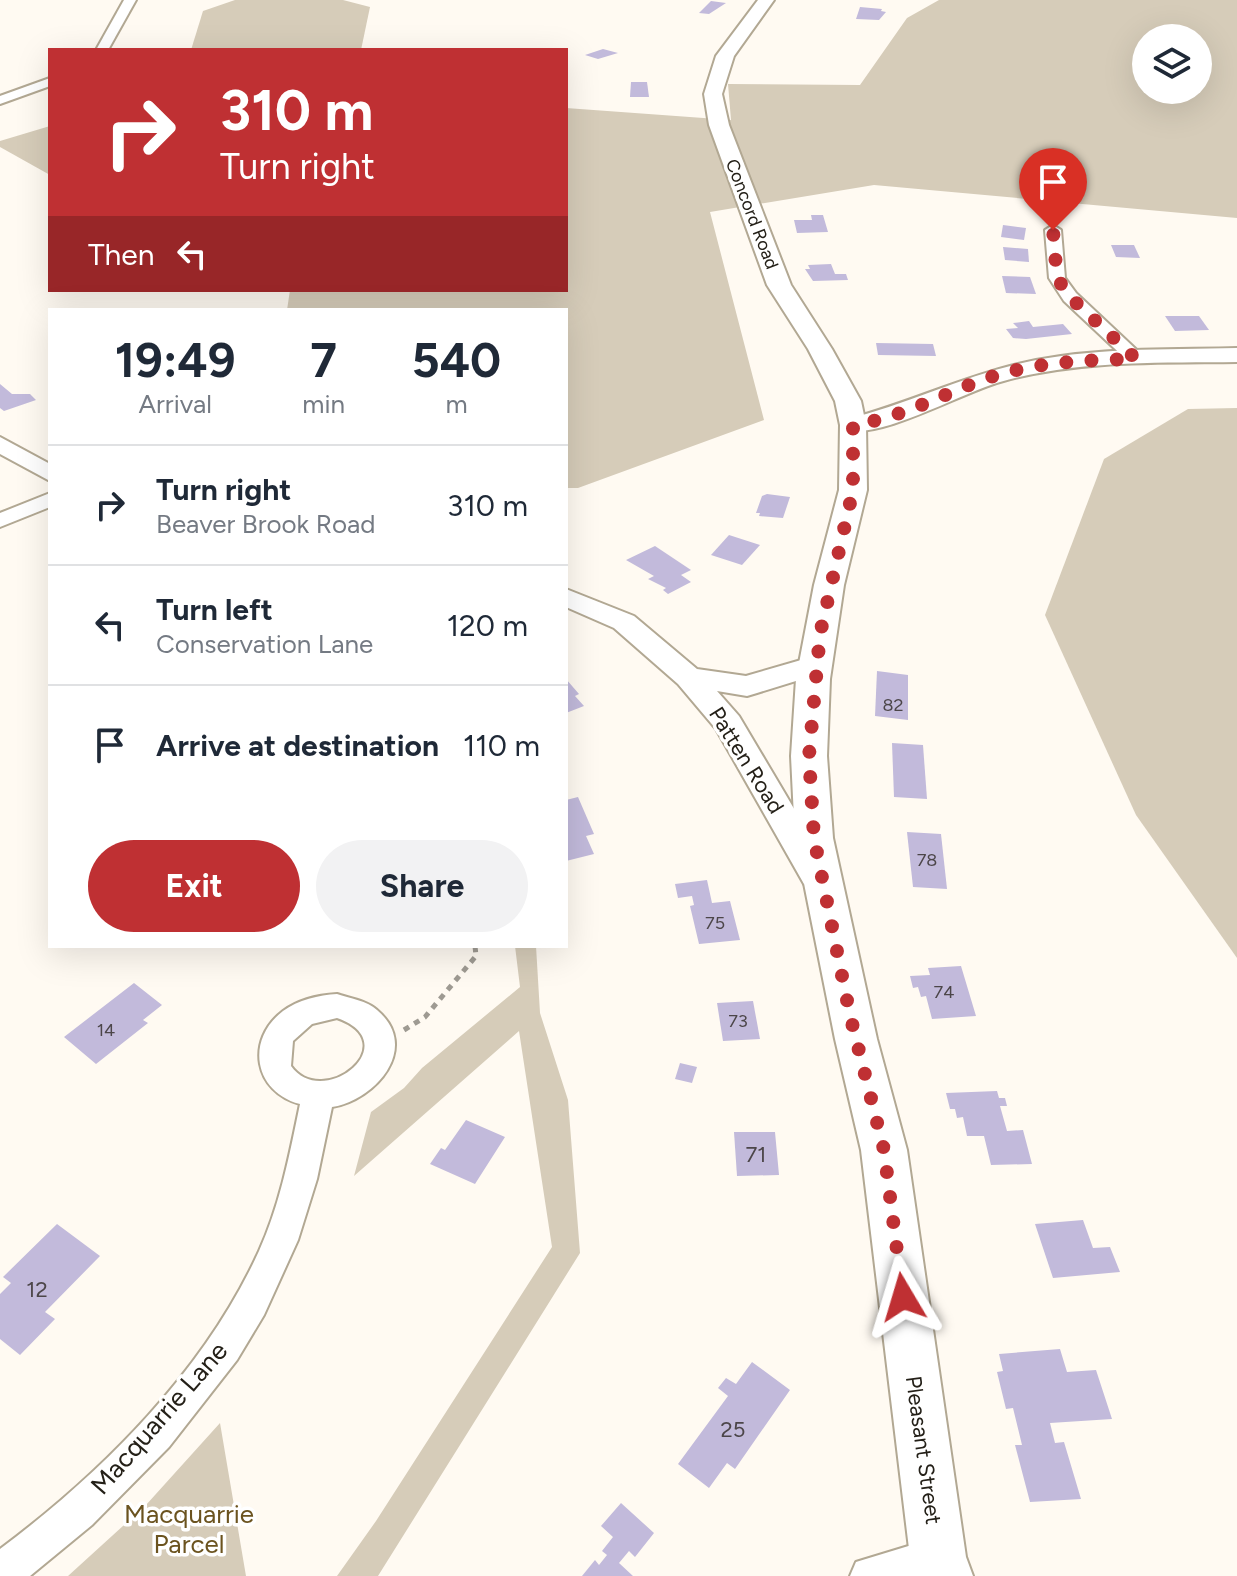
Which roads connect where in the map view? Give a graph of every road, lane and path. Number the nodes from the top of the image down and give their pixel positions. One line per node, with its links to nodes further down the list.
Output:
1 (130, 0): 3 (street)
2 (766, 0): 9 (main road, Concord Road)
3 (104, 48)
4 (48, 83): 5 (street)
5 (0, 100)
6 (1053, 230): 8 (street)
7 (1237, 355): 8 (street)
8 (1136, 359): 9 (street)
9 (850, 413): 15 (main road, Pleasant Street)
10 (0, 444): 11 (street)
11 (48, 473)
12 (48, 500): 13 (street)
13 (0, 521)
14 (568, 598): 16 (street, Patten Road)
15 (815, 665): 16 (street, Patten Road); 17 (main road, Pleasant Street)
16 (688, 677): 17 (street, Patten Road)
17 (824, 888): 21 (main road, Pleasant Street)
18 (475, 948): 19 (path)
19 (382, 1043): 20 (street); 20 (street)
20 (318, 1095): 22 (street, Macquarrie Lane)
21 (941, 1566): 23 (street)
22 (0, 1574)
23 (870, 1576)

